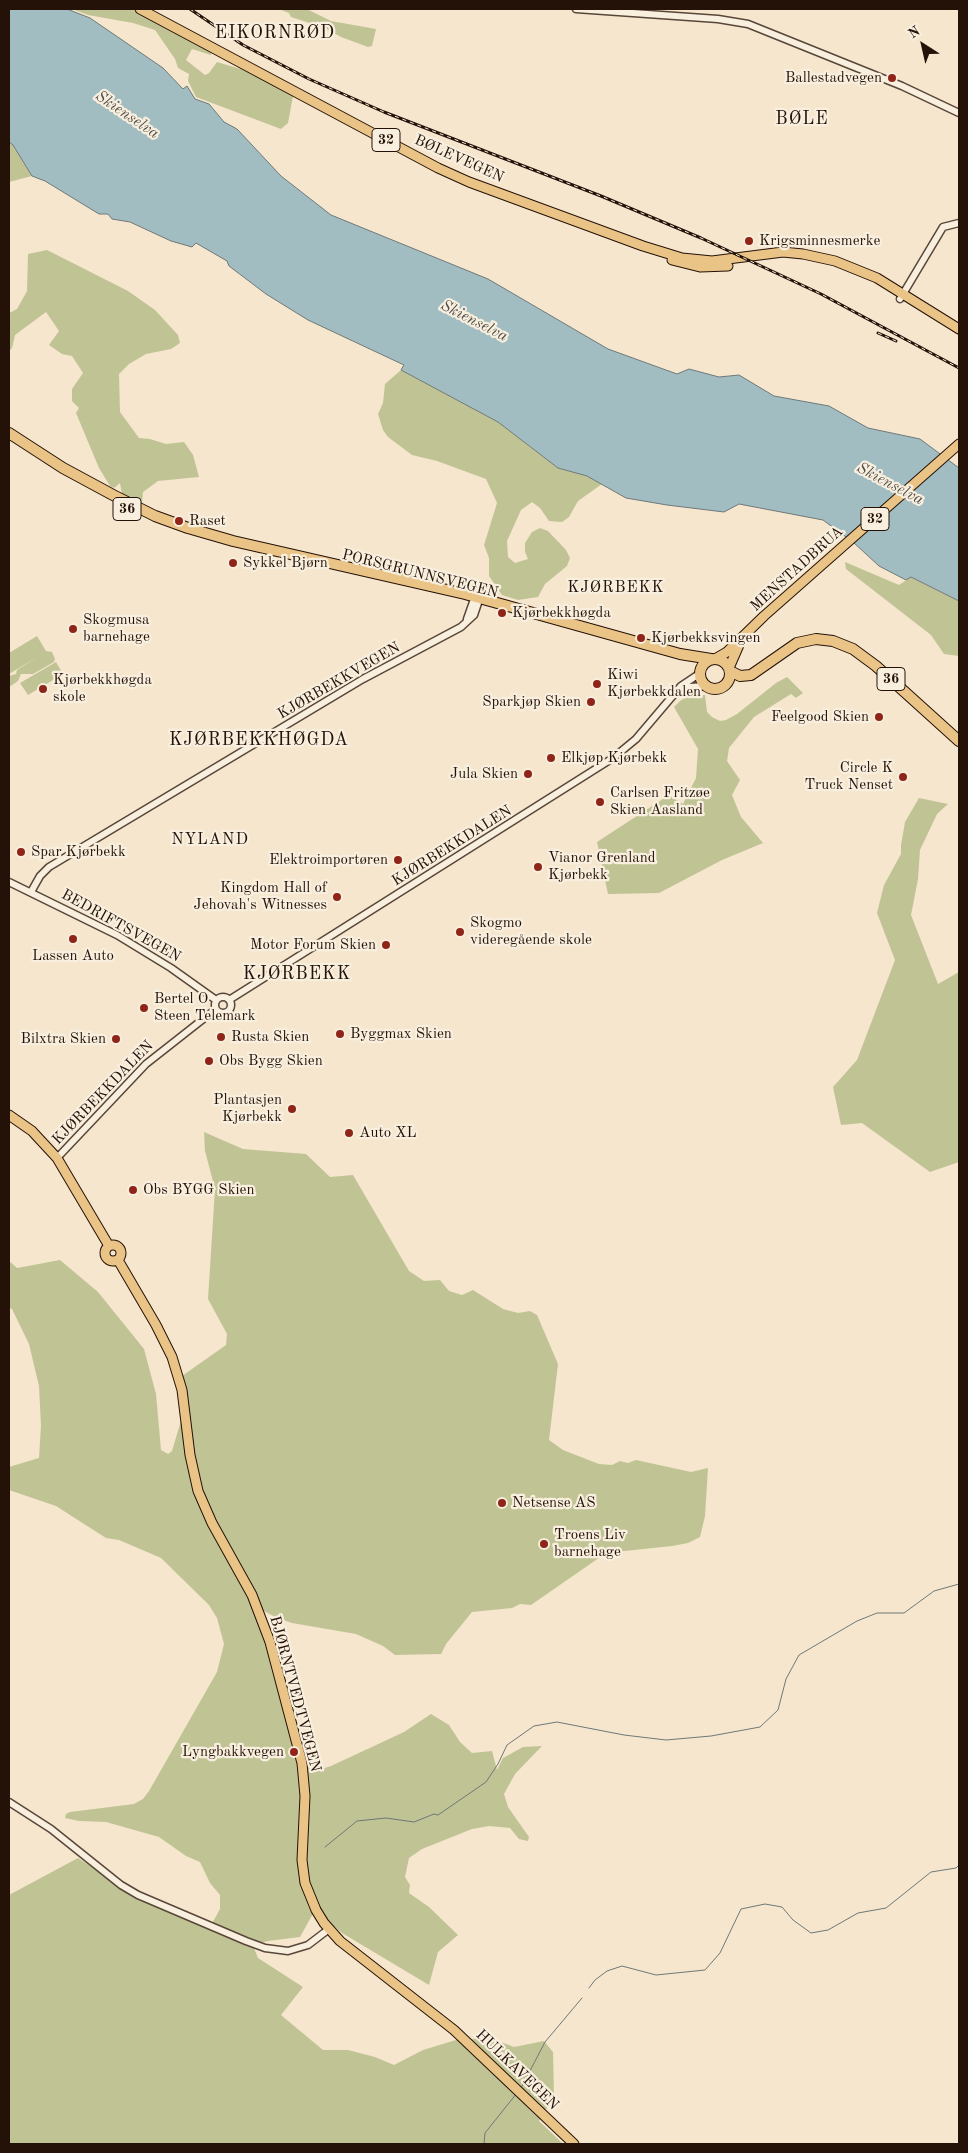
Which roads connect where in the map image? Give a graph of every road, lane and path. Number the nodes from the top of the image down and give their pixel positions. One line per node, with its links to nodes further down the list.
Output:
1 (140, 9): 5 (main road, BØLEVEGEN / 32)
2 (576, 9): 3 (street)
3 (959, 113)
4 (959, 222): 5 (street)
5 (902, 296): 6 (main road, 32); 7 (main road, 32)
6 (959, 328)
7 (959, 333)
8 (9, 433): 10 (highway, PORSGRUNNSVEGEN / 36)
9 (959, 444): 11 (main road, MENSTADBRUA / 32)
10 (476, 601): 13 (highway, PORSGRUNNSVEGEN / 36); 24 (street, KJØRBEKKVEGEN)
11 (744, 637): 15 (main road, MENSTADBRUA / 32); 16 (main road, MENSTADBRUA / 32)
12 (839, 643): 14 (highway, 36); 21 (highway, 36); 22 (highway, 36)
13 (680, 654): 15 (highway, PORSGRUNNSVEGEN / 36); 17 (highway, PORSGRUNNSVEGEN / 36)
14 (775, 658): 16 (highway, 36); 18 (highway, 36)
15 (713, 659): 16 (highway, 36); 17 (highway)
16 (729, 669): 18 (highway)
17 (700, 673): 19 (highway, 36); 20 (street, KJØRBEKKDALEN)
18 (727, 683): 19 (highway, 36)
19 (705, 686): 20 (street)
20 (673, 694): 26 (street, KJØRBEKKDALEN)
21 (959, 741)
22 (959, 748)
23 (9, 882): 24 (street, BEDRIFTSVEGEN)
24 (31, 892): 25 (street, BEDRIFTSVEGEN)
25 (216, 1000): 26 (street); 27 (street)
26 (229, 1000): 27 (street)
27 (216, 1009): 29 (street, KJØRBEKKDALEN)
28 (9, 1115): 29 (main road)
29 (57, 1158): 31 (main road, BJØRNTVEDTVEGEN)
30 (9, 1802): 31 (street)
31 (329, 1929): 32 (main road, BJØRNTVEDTVEGEN)
32 (439, 2017): 33 (main road, HULKAVEGEN)
33 (574, 2144)

